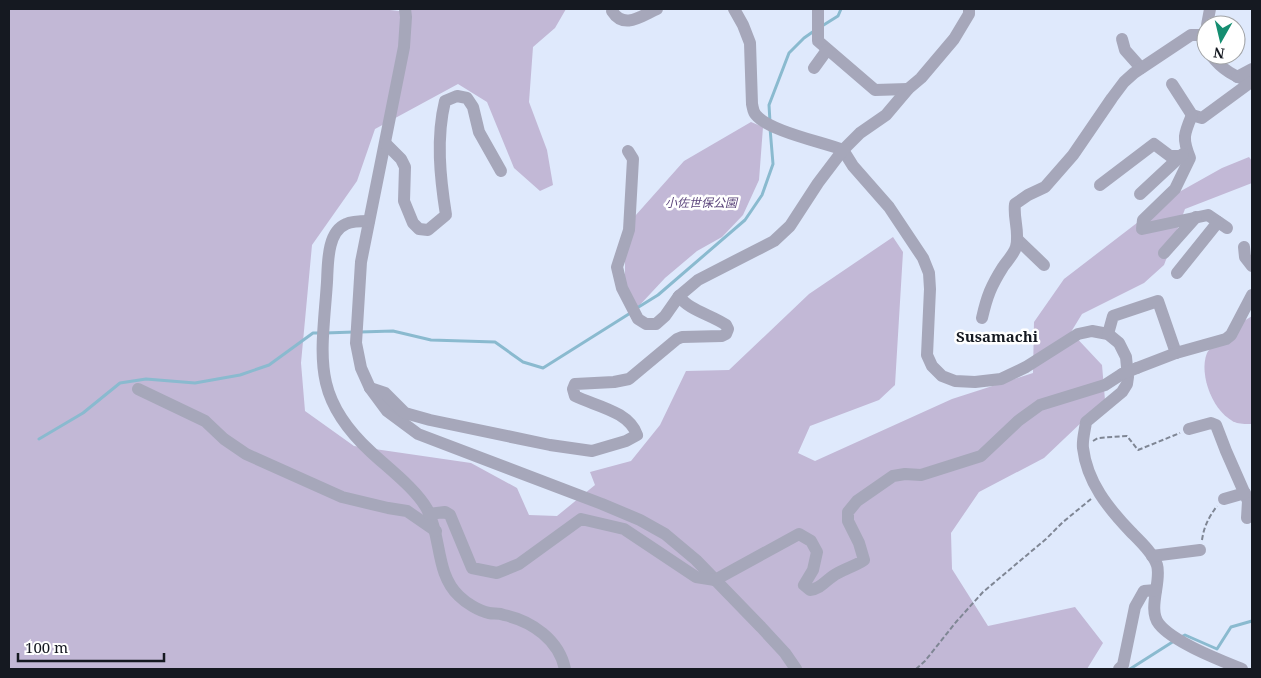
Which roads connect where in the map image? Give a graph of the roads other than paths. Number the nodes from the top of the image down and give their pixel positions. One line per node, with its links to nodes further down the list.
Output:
1 (405, 9): 20 (street)
2 (657, 9): 7 (street)
3 (734, 9): 21 (street)
4 (818, 9): 10 (street)
5 (969, 9): 18 (street)
6 (612, 11): 7 (street)
7 (640, 12)
8 (1196, 34): 13 (street)
9 (1122, 39): 13 (street)
10 (826, 50): 12 (street); 18 (street)
11 (1220, 65): 15 (street)
12 (814, 68)
13 (1141, 68): 29 (street)
14 (1252, 69): 15 (street)
15 (1237, 77): 16 (street)
16 (1252, 82): 19 (street)
17 (1172, 84): 19 (street)
18 (908, 89): 21 (street)
19 (1192, 115): 23 (street)
20 (386, 144): 24 (street); 28 (street)
21 (843, 150): 36 (street); 38 (street)
22 (628, 151): 36 (street)
23 (1184, 154): 25 (street); 26 (street); 27 (street)
24 (500, 171)
25 (1100, 185)
26 (1140, 194)
27 (1196, 217): 31 (street); 34 (street)
28 (368, 221): 41 (street); 45 (street)
29 (1017, 240): 32 (street); 37 (street)
30 (1244, 247): 33 (street)
31 (1164, 253)
32 (1044, 265)
33 (1252, 266)
34 (1177, 273)
35 (1252, 295): 39 (street)
36 (679, 296): 41 (street)
37 (982, 318)
38 (1108, 334): 39 (street); 49 (street)
39 (1176, 353): 50 (street, bridge)
40 (138, 388): 47 (street)
41 (370, 388): 50 (street)
42 (1189, 429): 43 (street)
43 (1245, 493): 44 (street); 46 (street)
44 (1224, 498)
45 (429, 514): 47 (street); 50 (street)
46 (1252, 514)
47 (436, 532): 52 (street)
48 (1200, 550): 49 (street)
49 (1152, 556): 51 (street)
50 (715, 580): 53 (street)
51 (1156, 590): 54 (street); 55 (street)
52 (565, 669)
53 (796, 669)
54 (1119, 669)
55 (1242, 669)

